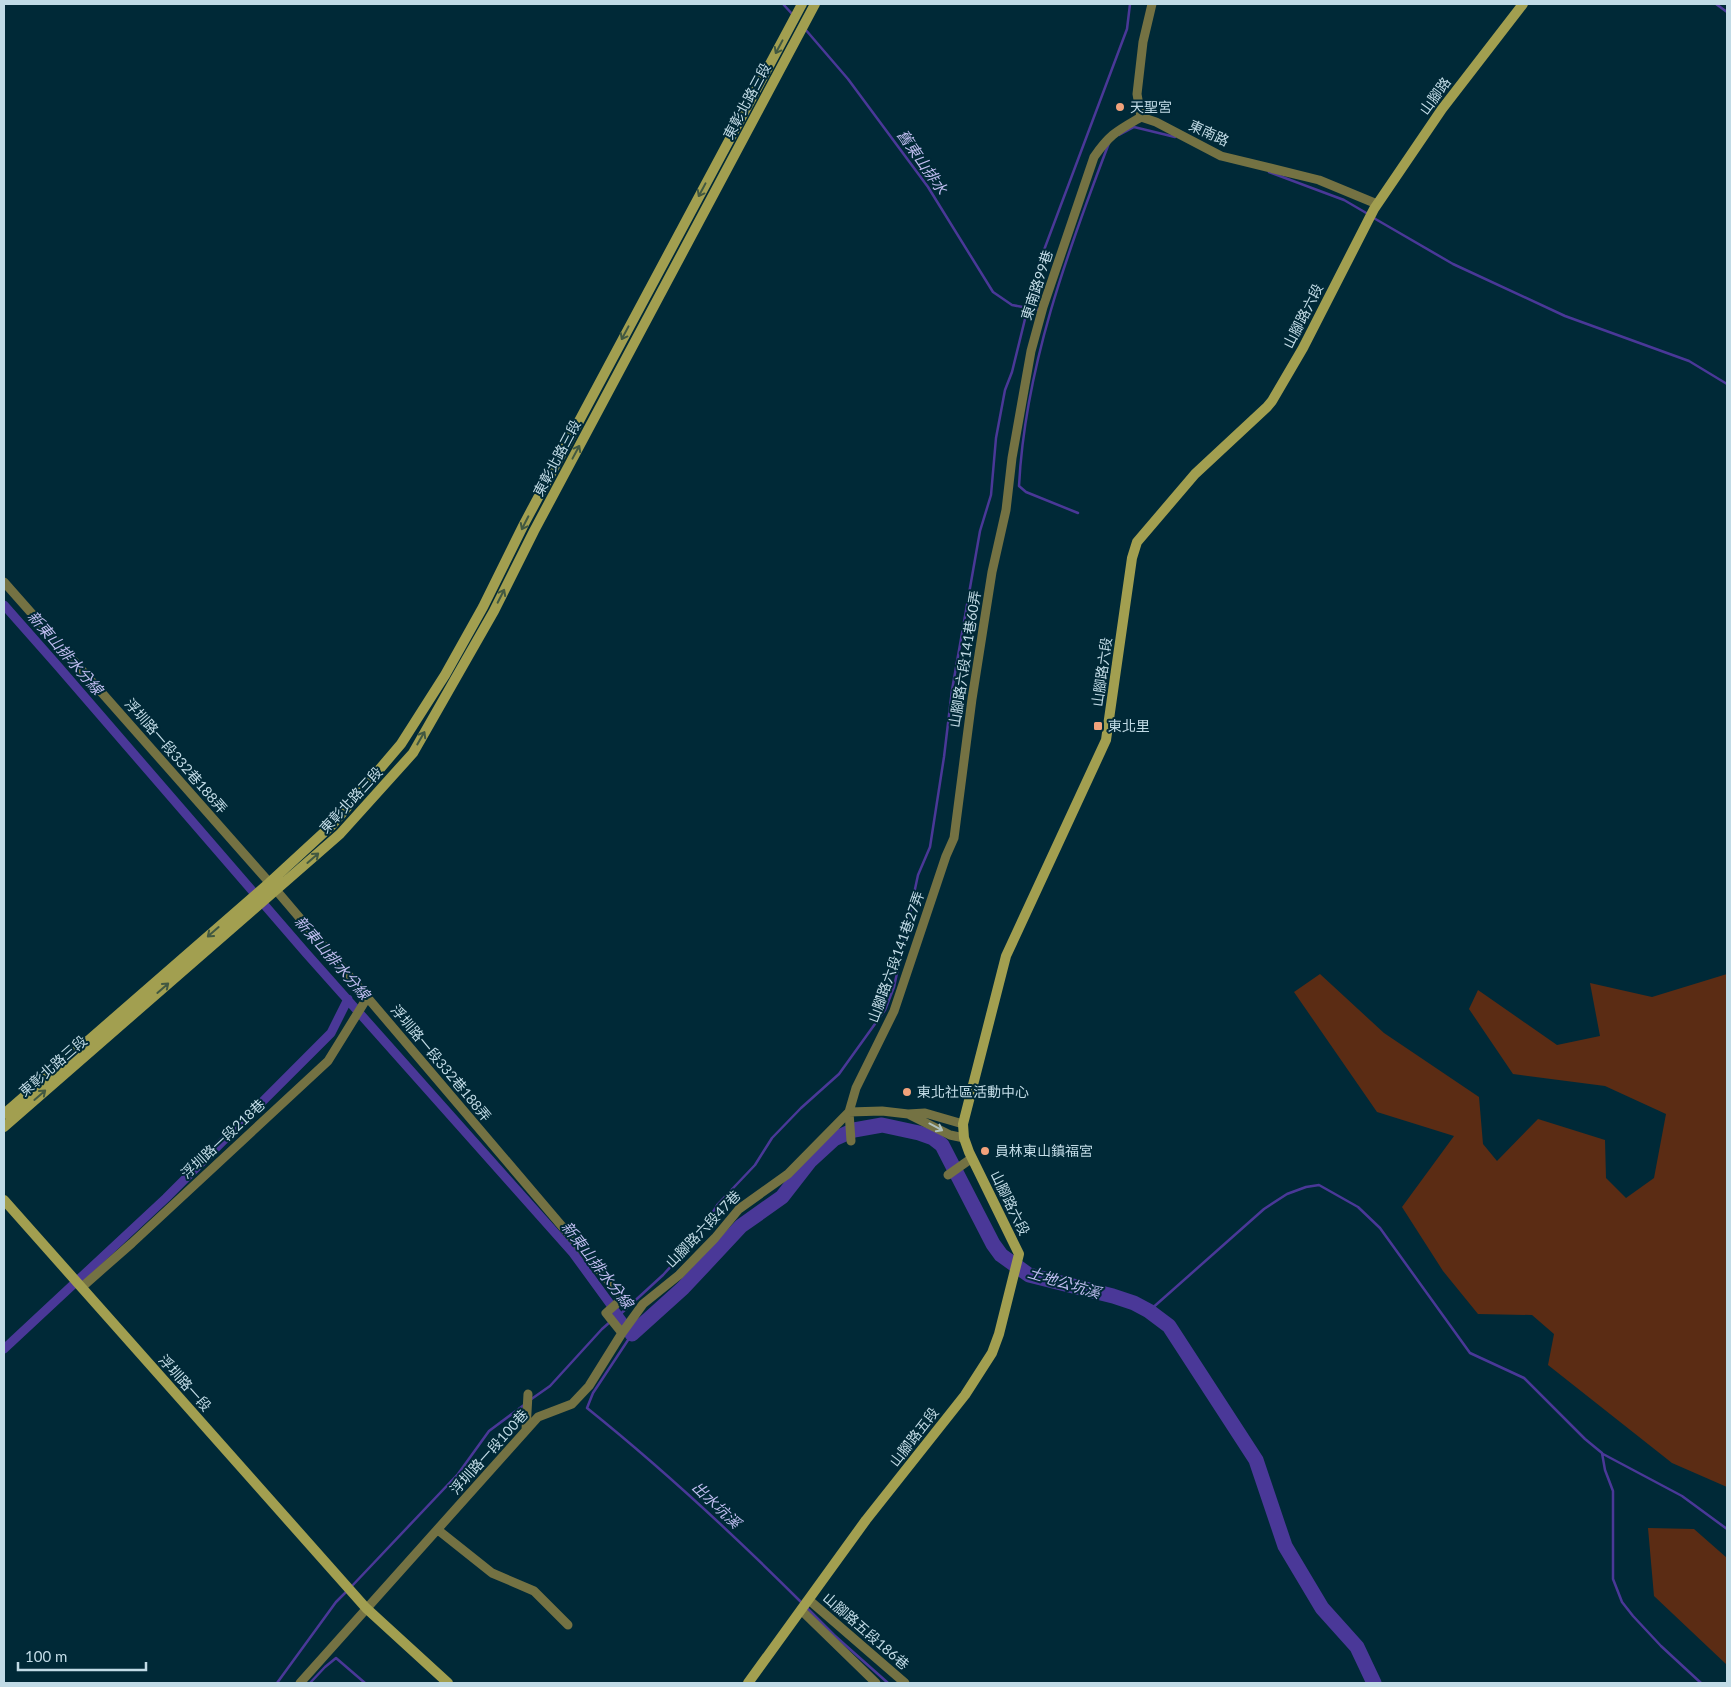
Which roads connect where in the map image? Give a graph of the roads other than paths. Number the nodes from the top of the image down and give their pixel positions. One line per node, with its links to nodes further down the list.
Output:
1 (802, 4): 11 (street, 東彰北路三段, one-way to 11)
2 (815, 4): 11 (street, 東彰北路三段, one-way to 2)
3 (1152, 4): 5 (street)
4 (1523, 4): 6 (street, 山腳路)
5 (1141, 118): 6 (street, 東南路); 8 (street, 東南路99巷)
6 (1375, 207): 7 (street, 山腳路)
7 (1366, 224): 17 (street, 山腳路六段)
8 (1009, 486): 10 (street, 山腳路六段141巷60弄)
9 (4, 582): 11 (street, 浮圳路一段332巷188弄)
10 (954, 838): 14 (street, 山腳路六段141巷27弄)
11 (273, 886): 12 (street); 13 (street, 浮圳路一段332巷188弄)
12 (253, 904): 15 (street, 東彰北路三段, one-way to 15); 18 (street, 東彰北路三段, one-way to 12)
13 (367, 998): 25 (street, 浮圳路一段218巷); 26 (street, 浮圳路一段332巷188弄)
14 (849, 1112): 16 (street); 20 (street); 26 (street, 山腳路六段47巷)
15 (4, 1114)
16 (908, 1114): 17 (street); 19 (street, one-way to 19)
17 (963, 1124): 19 (street, 山腳路六段)
18 (4, 1127)
19 (964, 1138): 21 (street, 山腳路六段)
20 (851, 1141)
21 (972, 1158): 22 (street); 24 (street, 山腳路六段)
22 (948, 1175)
23 (4, 1200): 25 (street, 浮圳路一段)
24 (1019, 1254): 30 (street, 山腳路五段)
25 (82, 1287): 31 (street, 浮圳路一段)
26 (622, 1333): 28 (street, 浮圳路一段100巷)
27 (528, 1394): 28 (street)
28 (526, 1430): 29 (street, 浮圳路一段100巷)
29 (438, 1530): 31 (street, 浮圳路一段100巷); 33 (street)
30 (809, 1600): 32 (street, 山腳路五段); 38 (street, 山腳路五段186巷)
31 (366, 1608): 34 (street, 浮圳路一段100巷); 35 (street, 浮圳路一段)
32 (801, 1610): 36 (street); 37 (street)
33 (568, 1625)
34 (300, 1683)
35 (448, 1683)
36 (748, 1683)
37 (876, 1683)
38 (905, 1683)

